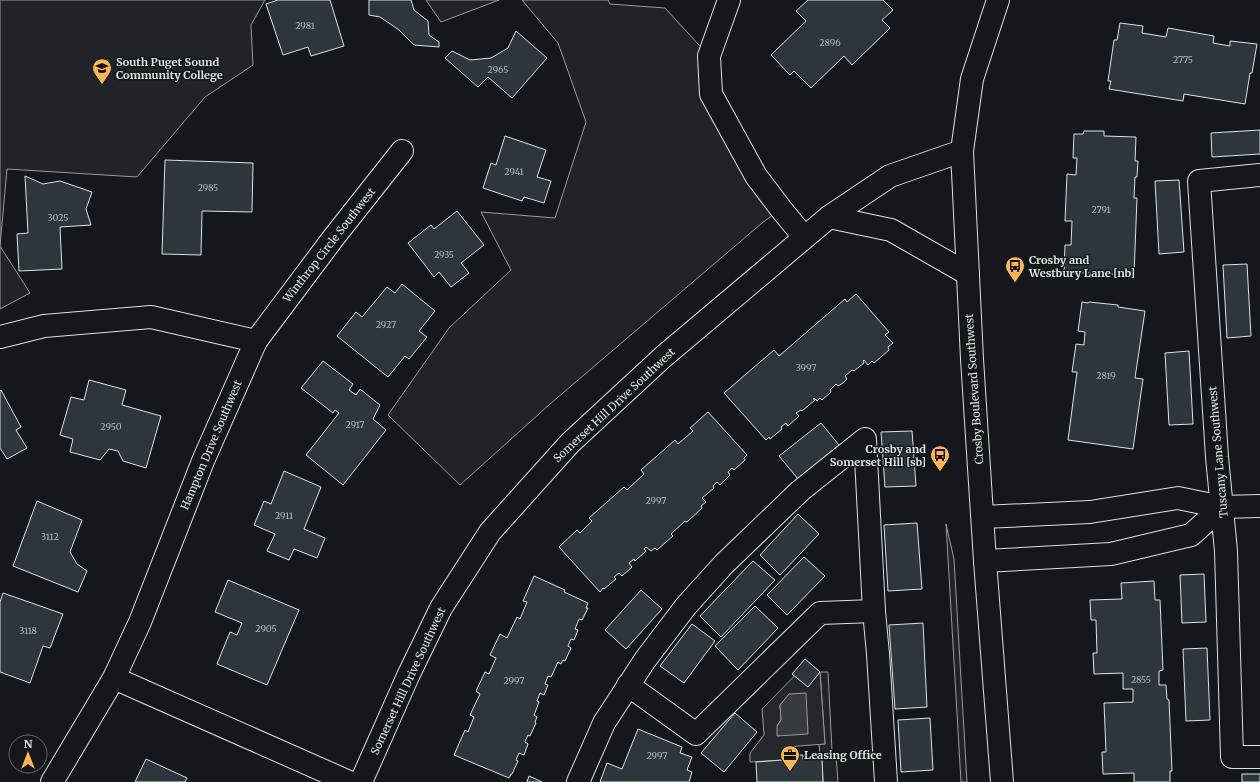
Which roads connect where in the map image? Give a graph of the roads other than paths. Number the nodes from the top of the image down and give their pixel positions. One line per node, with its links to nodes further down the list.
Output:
1 (729, 0): 7 (street)
2 (998, 0): 4 (street, Crosby Boulevard Southwest)
3 (402, 151): 10 (street, Winthrop Circle Southwest)
4 (962, 151): 6 (street, Somerset Hill Drive Southwest); 8 (street, Crosby Boulevard Southwest)
5 (1260, 175): 12 (street, Tuscany Lane Southwest)
6 (829, 217): 7 (street, Somerset Hill Drive Southwest); 8 (street)
7 (804, 237): 21 (street, Somerset Hill Drive Southwest)
8 (968, 274): 13 (street, Crosby Boulevard Southwest)
9 (0, 338): 10 (street)
10 (256, 341): 16 (street, Hampton Drive Southwest)
11 (1260, 506): 12 (street)
12 (1222, 507): 13 (street); 14 (street); 18 (street, Tuscany Lane Southwest)
13 (983, 517): 14 (street, Crosby Boulevard Southwest)
14 (985, 562): 24 (street, Crosby Boulevard Southwest)
15 (874, 611): 17 (street); 17 (street); 23 (street)
16 (114, 678): 19 (street, Hampton Drive Southwest); 20 (street)
17 (628, 685): 22 (street)
18 (1260, 757)
19 (52, 782)
20 (349, 782)
21 (361, 782)
22 (578, 782)
23 (886, 782)
24 (1002, 782)

